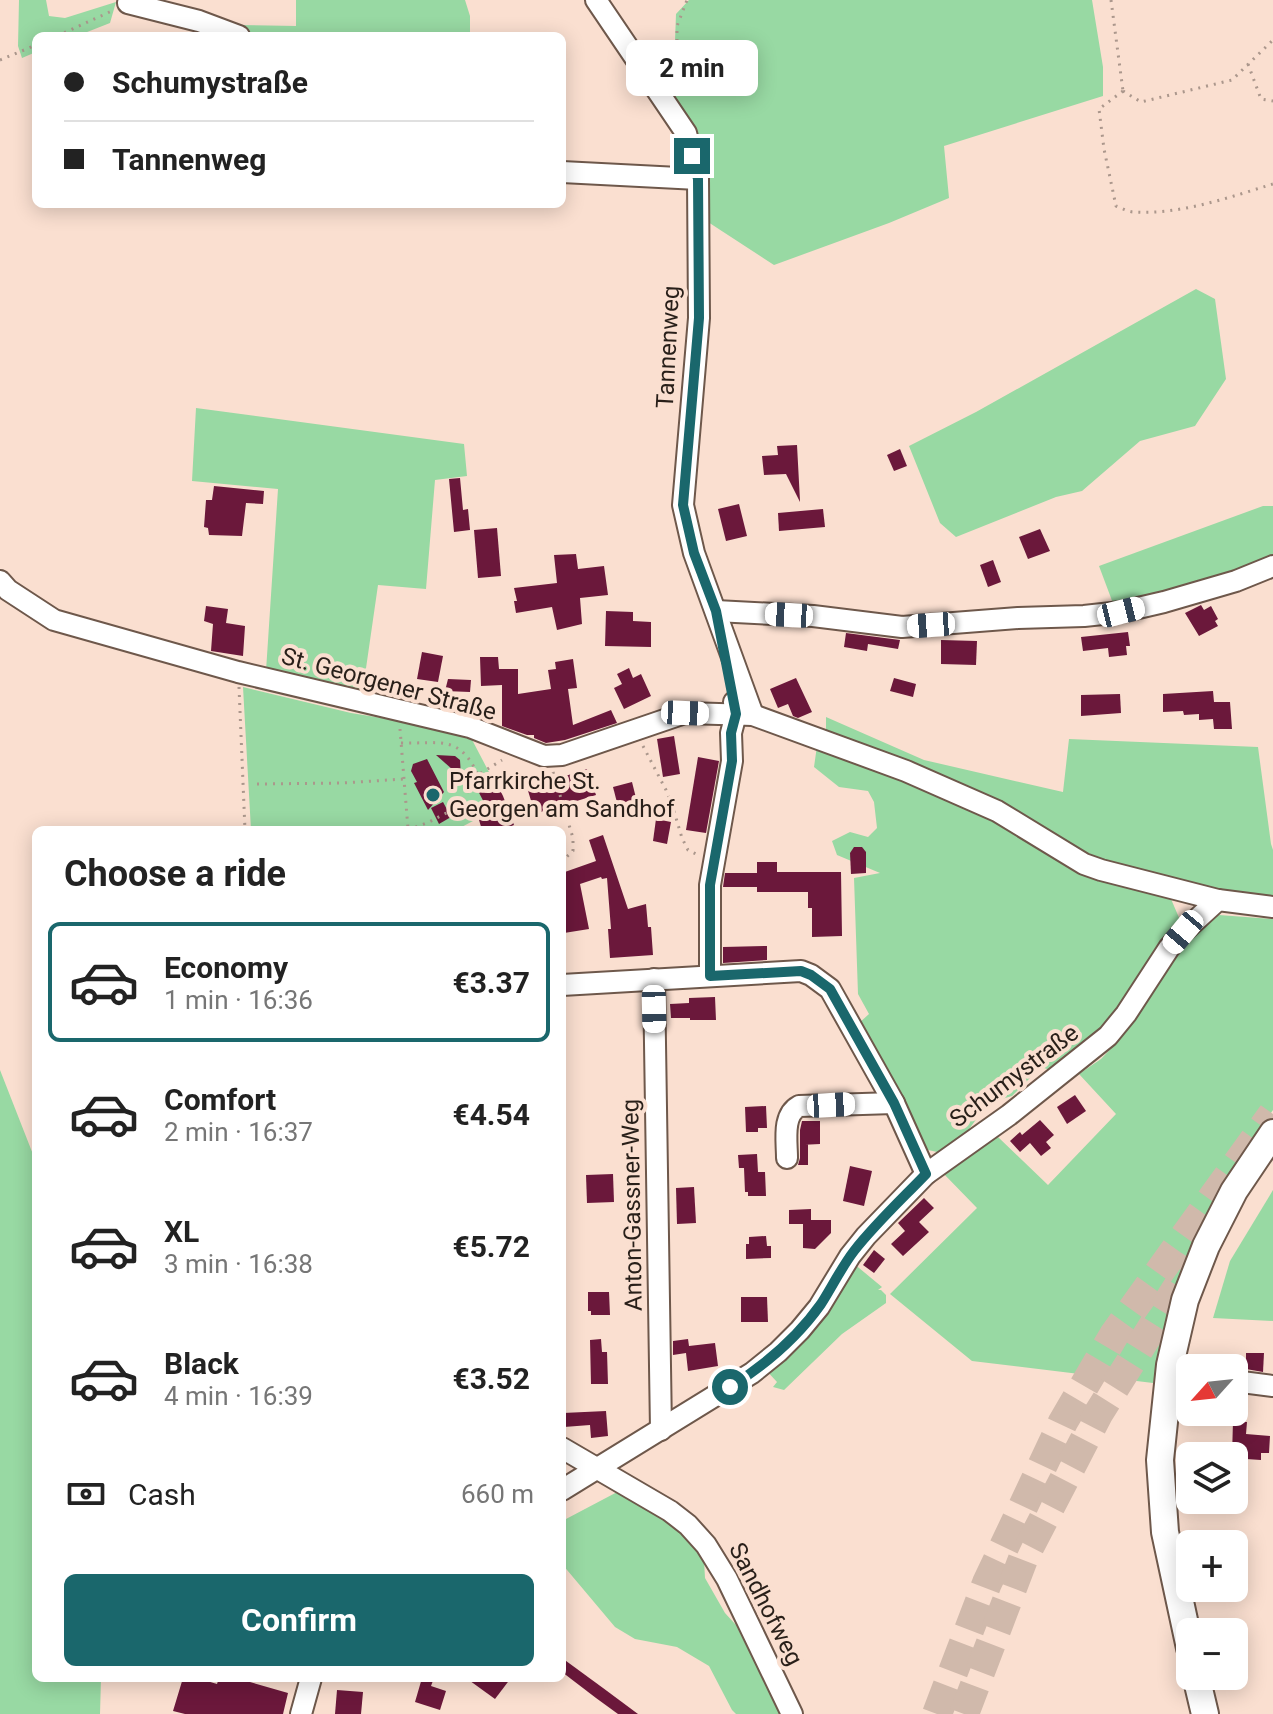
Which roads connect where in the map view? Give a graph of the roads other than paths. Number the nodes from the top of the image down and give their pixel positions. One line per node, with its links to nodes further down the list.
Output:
1 (596, 0): 5 (street, Tannenweg)
2 (128, 3): 3 (street)
3 (228, 32)
4 (566, 172): 5 (street)
5 (698, 179): 8 (street, Tannenweg)
6 (1273, 566): 8 (street)
7 (0, 581): 9 (street, St. Georgener Straße)
8 (716, 611): 9 (street, Tannenweg)
9 (744, 715): 10 (street); 12 (street, Tannenweg)
10 (1218, 900): 11 (street); 18 (street, Schumystraße)
11 (1273, 907)
12 (710, 976): 13 (street); 15 (street)
13 (654, 979): 14 (street); 23 (street, Anton-Gassner-Weg)
14 (566, 985)
15 (894, 1103): 17 (street); 18 (street)
16 (1273, 1133): 19 (main road)
17 (787, 1158)
18 (926, 1174): 23 (street, Schumystraße)
19 (1181, 1354)
20 (1248, 1383): 22 (street)
21 (1176, 1386): 27 (main road)
22 (1273, 1386)
23 (661, 1430): 25 (street, Schumystraße)
24 (566, 1450): 25 (street, Sandhofweg)
25 (599, 1468): 26 (street, Schumystraße); 31 (street, Sandhofweg)
26 (566, 1488)
27 (1184, 1618)
28 (310, 1682): 30 (street)
29 (1199, 1690): 32 (main road)
30 (301, 1714)
31 (792, 1714)
32 (1205, 1714)

